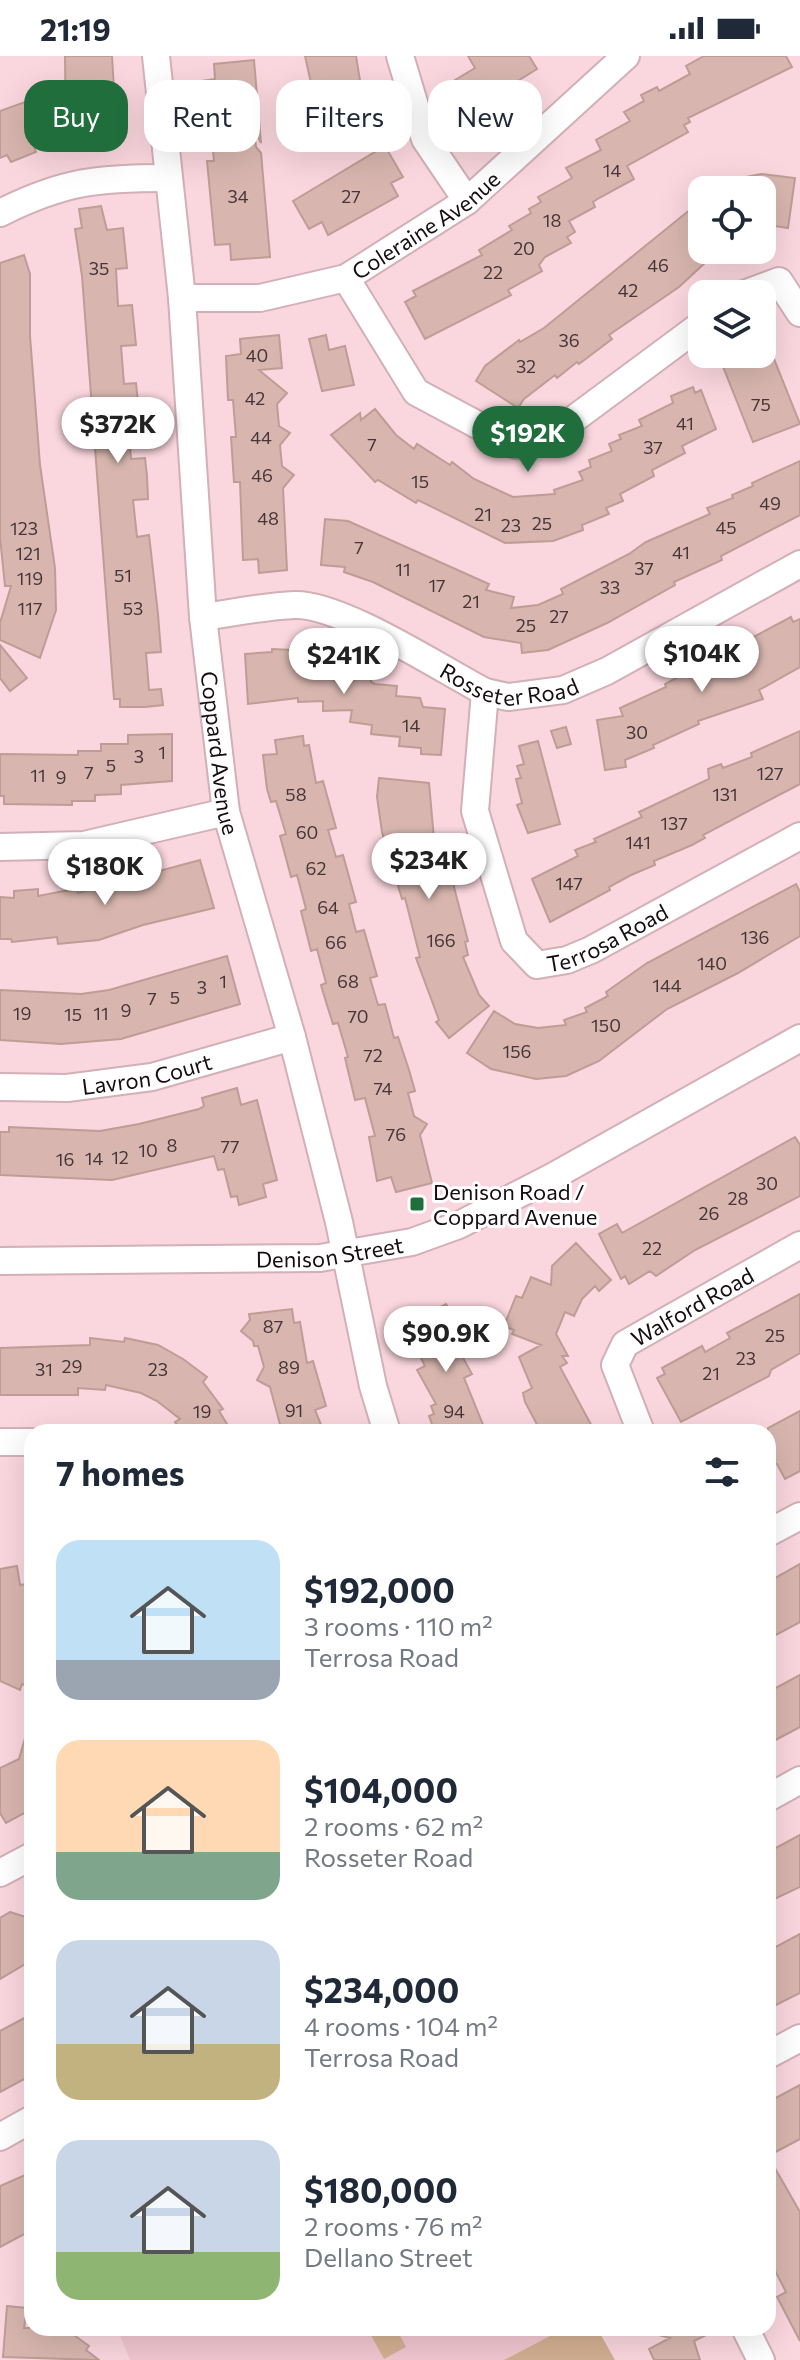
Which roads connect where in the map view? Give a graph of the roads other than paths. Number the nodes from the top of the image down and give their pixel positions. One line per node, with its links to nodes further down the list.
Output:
1 (156, 56): 4 (street, Coppard Avenue)
2 (400, 56): 5 (street)
3 (626, 56): 5 (street, Coleraine Avenue)
4 (167, 178): 6 (street); 9 (street, Coppard Avenue)
5 (467, 201): 7 (street, Coleraine Avenue)
6 (0, 213)
7 (346, 278): 9 (street, Coleraine Avenue); 11 (street)
8 (776, 282): 10 (street)
9 (182, 298): 13 (street, Coppard Avenue)
10 (800, 313)
11 (688, 334)
12 (800, 564): 14 (street, Rosseter Road)
13 (203, 617): 14 (street, Rosseter Road); 15 (street, Coppard Avenue)
14 (485, 692): 16 (street, Terrosa Road)
15 (226, 812): 17 (street); 18 (street, Coppard Avenue)
16 (800, 836)
17 (0, 847)
18 (292, 1037): 20 (street, Lavron Court); 22 (street, Coppard Avenue)
19 (800, 1038): 22 (street, Denison Street)
20 (0, 1087)
21 (800, 1245): 25 (street, Walford Road)
22 (345, 1255): 23 (street, Denison Street); 24 (street, Coppard Avenue)
23 (0, 1261)
24 (385, 1424)
25 (638, 1424)
26 (0, 1442): 27 (street)
27 (24, 1442)
28 (800, 1516): 29 (street)
29 (776, 1529)
30 (800, 1780): 31 (street)
31 (776, 1794)
32 (24, 1860): 33 (street)
33 (0, 1873)
34 (800, 2038): 35 (street)
35 (776, 2051)
36 (24, 2124): 37 (street)
37 (0, 2137)
38 (749, 2336): 39 (street)
39 (761, 2360)

